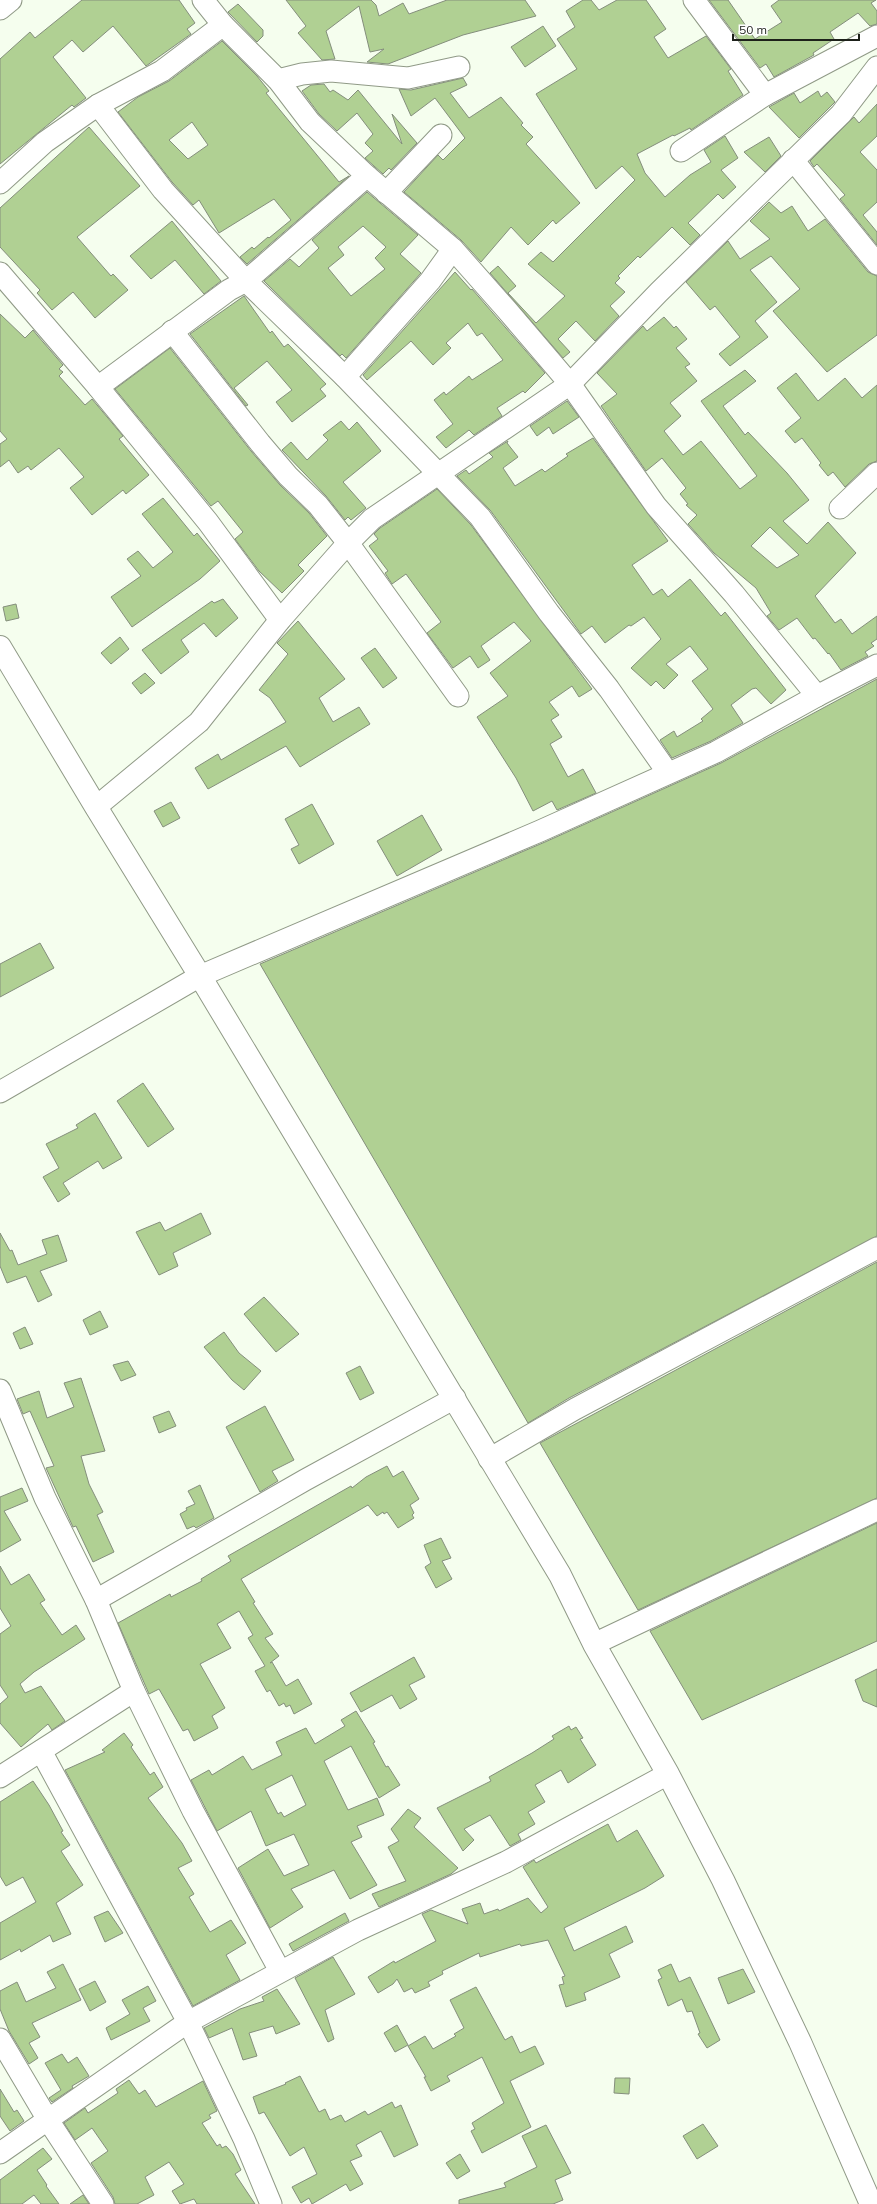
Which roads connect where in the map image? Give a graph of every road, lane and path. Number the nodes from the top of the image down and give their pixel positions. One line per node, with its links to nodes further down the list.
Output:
1 (11, 0): 4 (street)
2 (203, 0): 5 (street)
3 (694, 0): 10 (street)
4 (0, 9)
5 (223, 25): 9 (street); 11 (street)
6 (875, 37): 7 (street); 10 (street)
7 (877, 66): 14 (street)
8 (459, 67): 9 (street)
9 (278, 80): 15 (street)
10 (765, 95): 13 (street)
11 (98, 105): 16 (street); 21 (street)
12 (442, 135): 17 (street)
13 (681, 151)
14 (793, 160): 19 (street); 24 (street)
15 (367, 176): 17 (street); 21 (street)
16 (0, 183)
17 (386, 193): 18 (street)
18 (453, 249): 23 (street); 24 (street)
19 (877, 264)
20 (0, 273): 25 (street)
21 (246, 281): 22 (street); 23 (street)
22 (172, 331): 25 (street); 29 (street)
23 (345, 377): 27 (street)
24 (570, 384): 27 (street); 34 (street)
25 (98, 387): 30 (street)
26 (877, 473): 28 (street)
27 (440, 474): 29 (street); 35 (street)
28 (840, 508)
29 (348, 543): 30 (street); 33 (street)
30 (280, 620): 36 (street)
31 (0, 647): 36 (highway)
32 (877, 665): 34 (street)
33 (458, 696)
34 (817, 696): 35 (street)
35 (668, 773): 37 (street)
36 (96, 807): 37 (highway)
37 (200, 976): 38 (street); 41 (highway)
38 (0, 1092)
39 (877, 1248): 42 (street)
40 (0, 1390): 44 (street)
41 (454, 1398): 42 (highway); 44 (street)
42 (489, 1459): 45 (highway)
43 (877, 1510): 45 (street)
44 (96, 1600): 46 (street)
45 (594, 1644): 48 (highway)
46 (134, 1691): 47 (street); 50 (street)
47 (41, 1751): 49 (street); 51 (street)
48 (668, 1774): 50 (street); 55 (highway)
49 (0, 1777)
50 (280, 1971): 51 (street)
51 (188, 2022): 53 (street); 57 (street)
52 (0, 2039): 53 (street)
53 (48, 2120): 54 (street); 56 (street)
54 (0, 2154)
55 (873, 2201)
56 (102, 2204)
57 (271, 2204)

